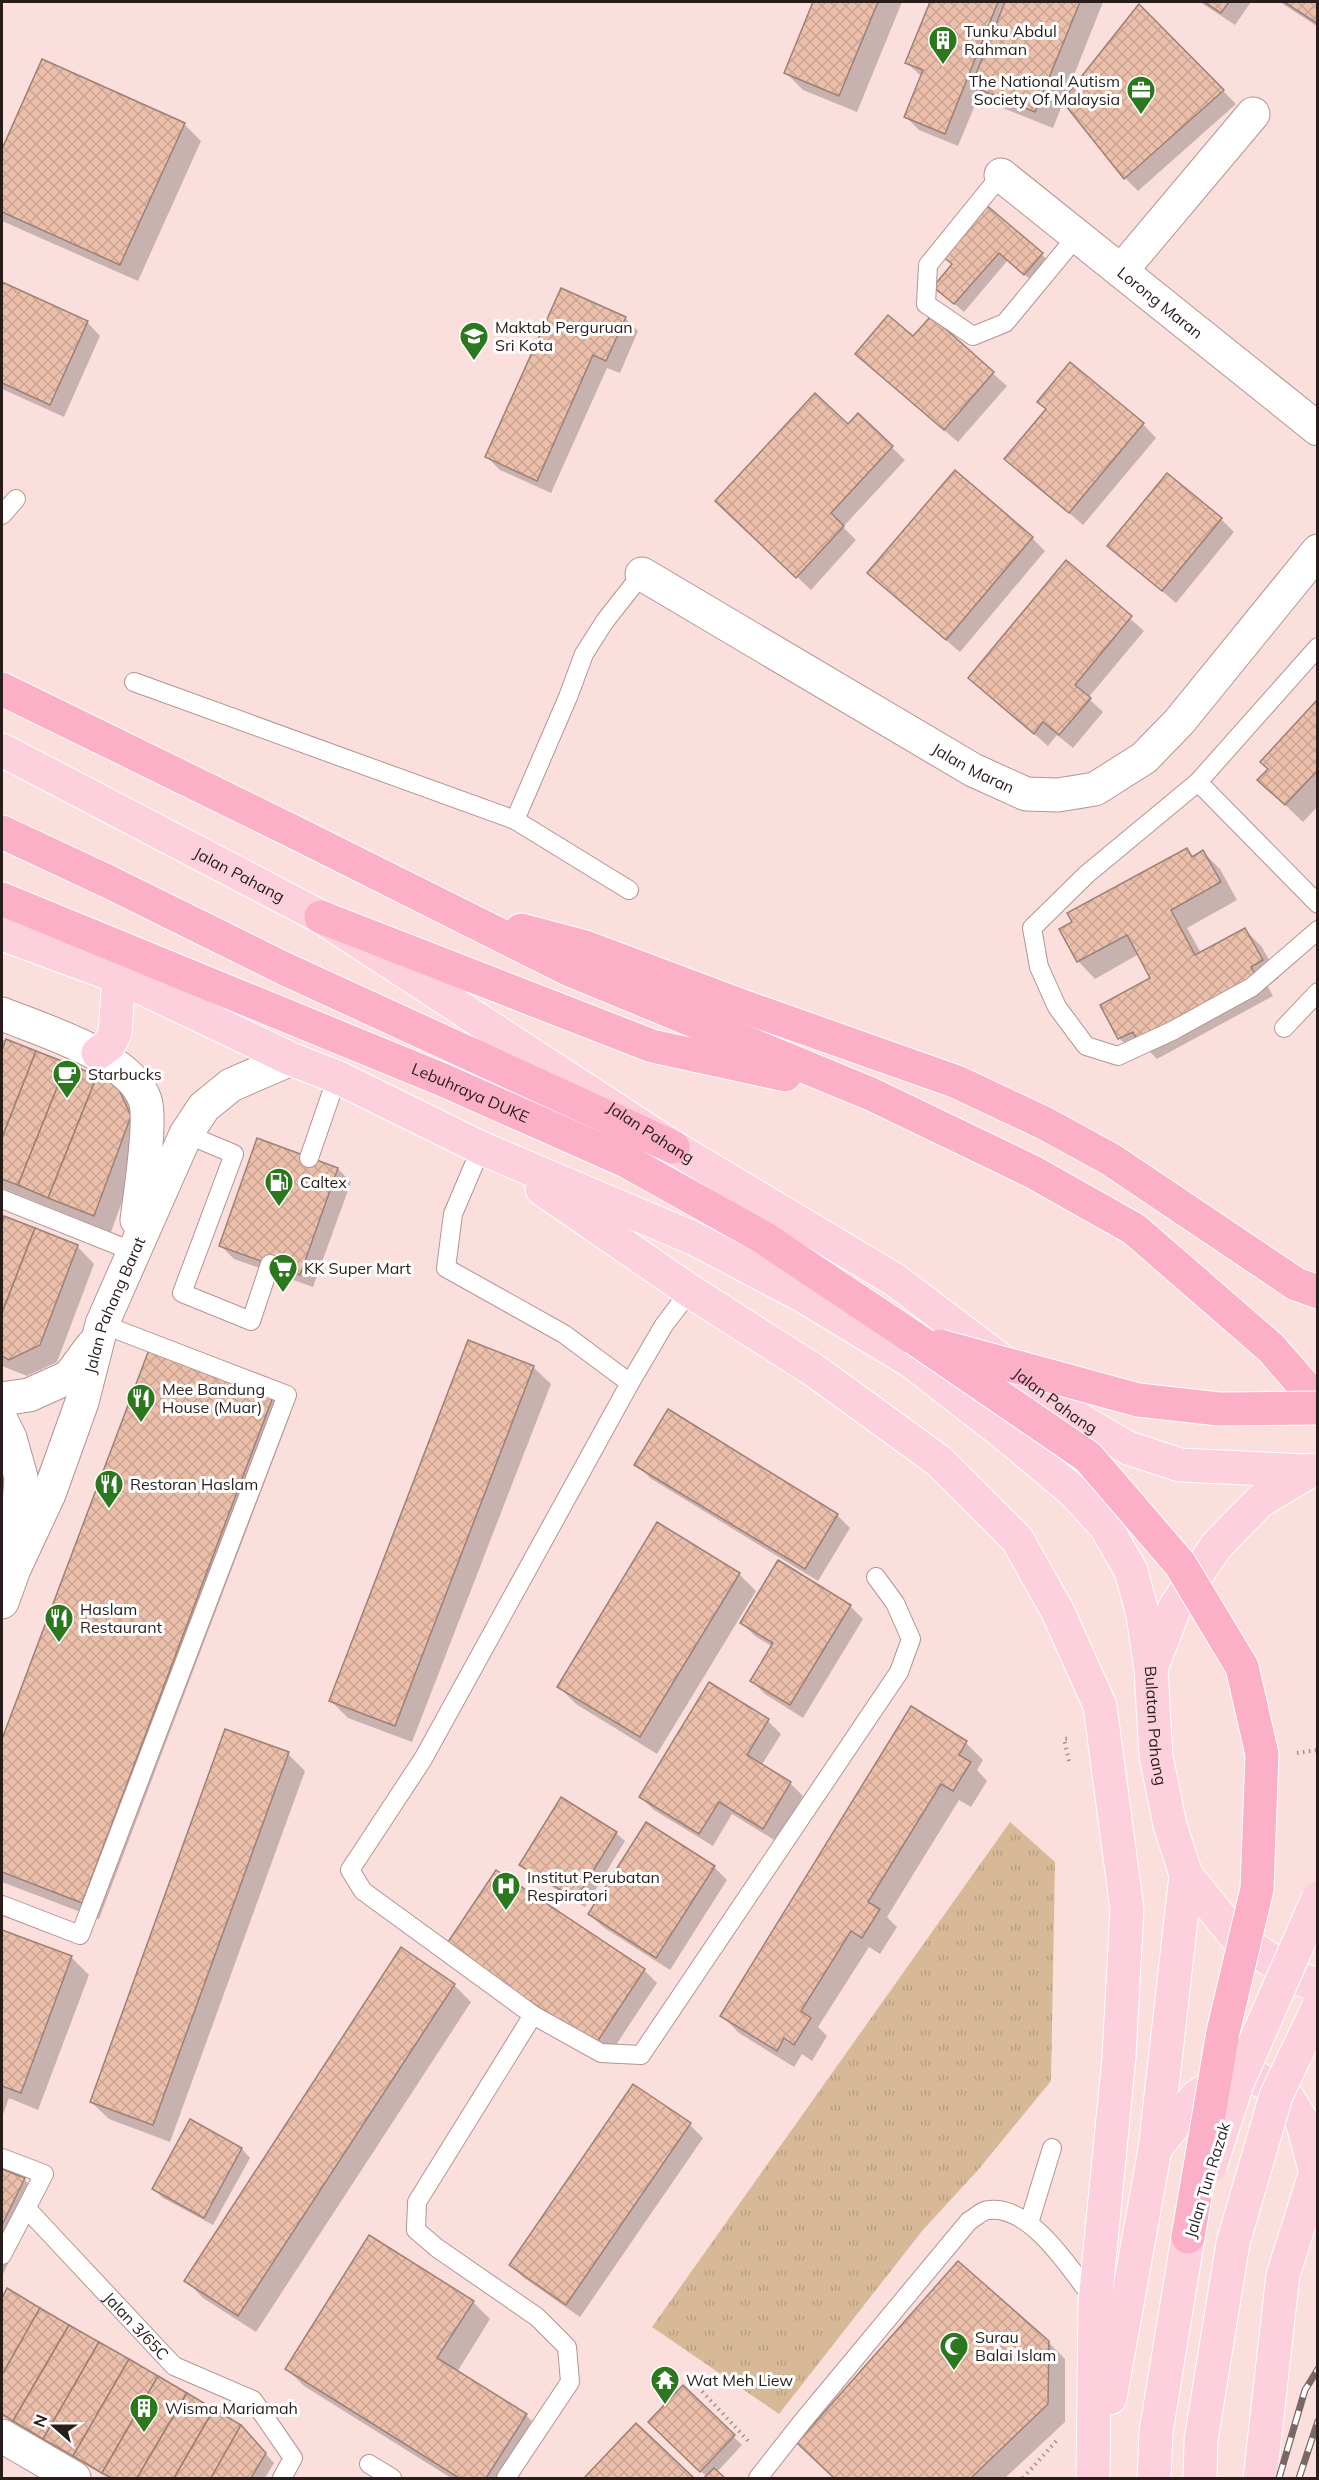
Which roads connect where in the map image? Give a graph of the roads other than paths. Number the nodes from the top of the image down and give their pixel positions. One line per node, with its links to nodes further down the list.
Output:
1 (1253, 114): 4 (street)
2 (1002, 175): 3 (street, Lorong Maran); 3 (lane)
3 (1077, 236): 4 (street, Lorong Maran)
4 (1121, 271): 5 (street, Lorong Maran)
5 (1317, 429)
6 (16, 499): 7 (lane)
7 (2, 514)
8 (1317, 552): 9 (street, Jalan Maran)
9 (642, 574): 15 (lane)
10 (1317, 647): 14 (lane)
11 (134, 682): 15 (lane)
12 (2, 689): 20 (highway)
13 (2, 750): 21 (main road, Jalan Pahang)
14 (1198, 782): 19 (lane); 22 (lane)
15 (515, 820): 17 (lane)
16 (2, 832): 33 (highway)
17 (629, 890)
18 (2, 899): 42 (highway, Lebuhraya DUKE)
19 (1317, 904)
20 (460, 914): 31 (highway); 40 (highway)
21 (321, 917): 31 (highway); 33 (main road, Jalan Pahang)
22 (1317, 930)
23 (2, 934): 24 (main road)
24 (119, 977): 28 (main road); 29 (main road)
25 (1317, 992): 27 (lane)
26 (2, 1014): 28 (street)
27 (1284, 1028)
28 (98, 1053): 37 (street)
29 (291, 1059): 30 (main road); 32 (street, Jalan Pahang Barat)
30 (338, 1077): 34 (main road); 35 (lane)
31 (872, 1094): 45 (highway)
32 (186, 1134): 37 (street, Jalan Pahang Barat); 38 (lane)
33 (673, 1147): 48 (main road, Jalan Pahang)
34 (481, 1148): 39 (main road); 43 (lane); 52 (main road)
35 (309, 1158)
36 (2, 1199): 37 (lane)
37 (132, 1251): 41 (street, Jalan Pahang Barat)
38 (270, 1264)
39 (690, 1291): 43 (lane); 67 (main road)
40 (1317, 1292)
41 (98, 1333): 44 (street); 49 (street, Jalan Pahang Barat); 55 (lane)
42 (914, 1338): 46 (highway, bridge); 65 (highway, Lebuhraya DUKE, bridge)
43 (630, 1383): 58 (lane)
44 (2, 1399)
45 (1317, 1402)
46 (1317, 1408)
47 (2, 1422): 49 (street)
48 (1313, 1469): 52 (main road, Bulatan Pahang)
49 (14, 1569): 51 (street, Jalan Pahang Barat)
50 (876, 1577): 58 (lane)
51 (2, 1602)
52 (1150, 1670): 53 (main road, Bulatan Pahang)
53 (1186, 1875): 56 (main road, Bulatan Pahang); 60 (main road)
54 (1317, 1898): 65 (main road, Jalan Tun Razak, bridge)
55 (2, 1905)
56 (1317, 1985)
57 (1317, 2008): 77 (main road, bridge)
58 (533, 2015): 73 (lane)
59 (1052, 2148): 64 (lane)
60 (1155, 2149): 62 (main road); 75 (main road)
61 (2, 2158): 63 (lane)
62 (1316, 2167): 78 (main road)
63 (28, 2198): 66 (lane); 71 (lane, Jalan 3/65C)
64 (1029, 2223): 67 (lane); 74 (lane)
65 (1188, 2237): 76 (main road, Jalan Tun Razak)
66 (2, 2255)
67 (1095, 2302): 75 (main road)
68 (2, 2436): 70 (street)
69 (369, 2464): 72 (lane)
70 (74, 2478)
71 (282, 2478)
72 (392, 2478)
73 (506, 2478)
74 (758, 2478)
75 (1094, 2478)
76 (1154, 2478)
77 (1200, 2478)
78 (1260, 2478)

